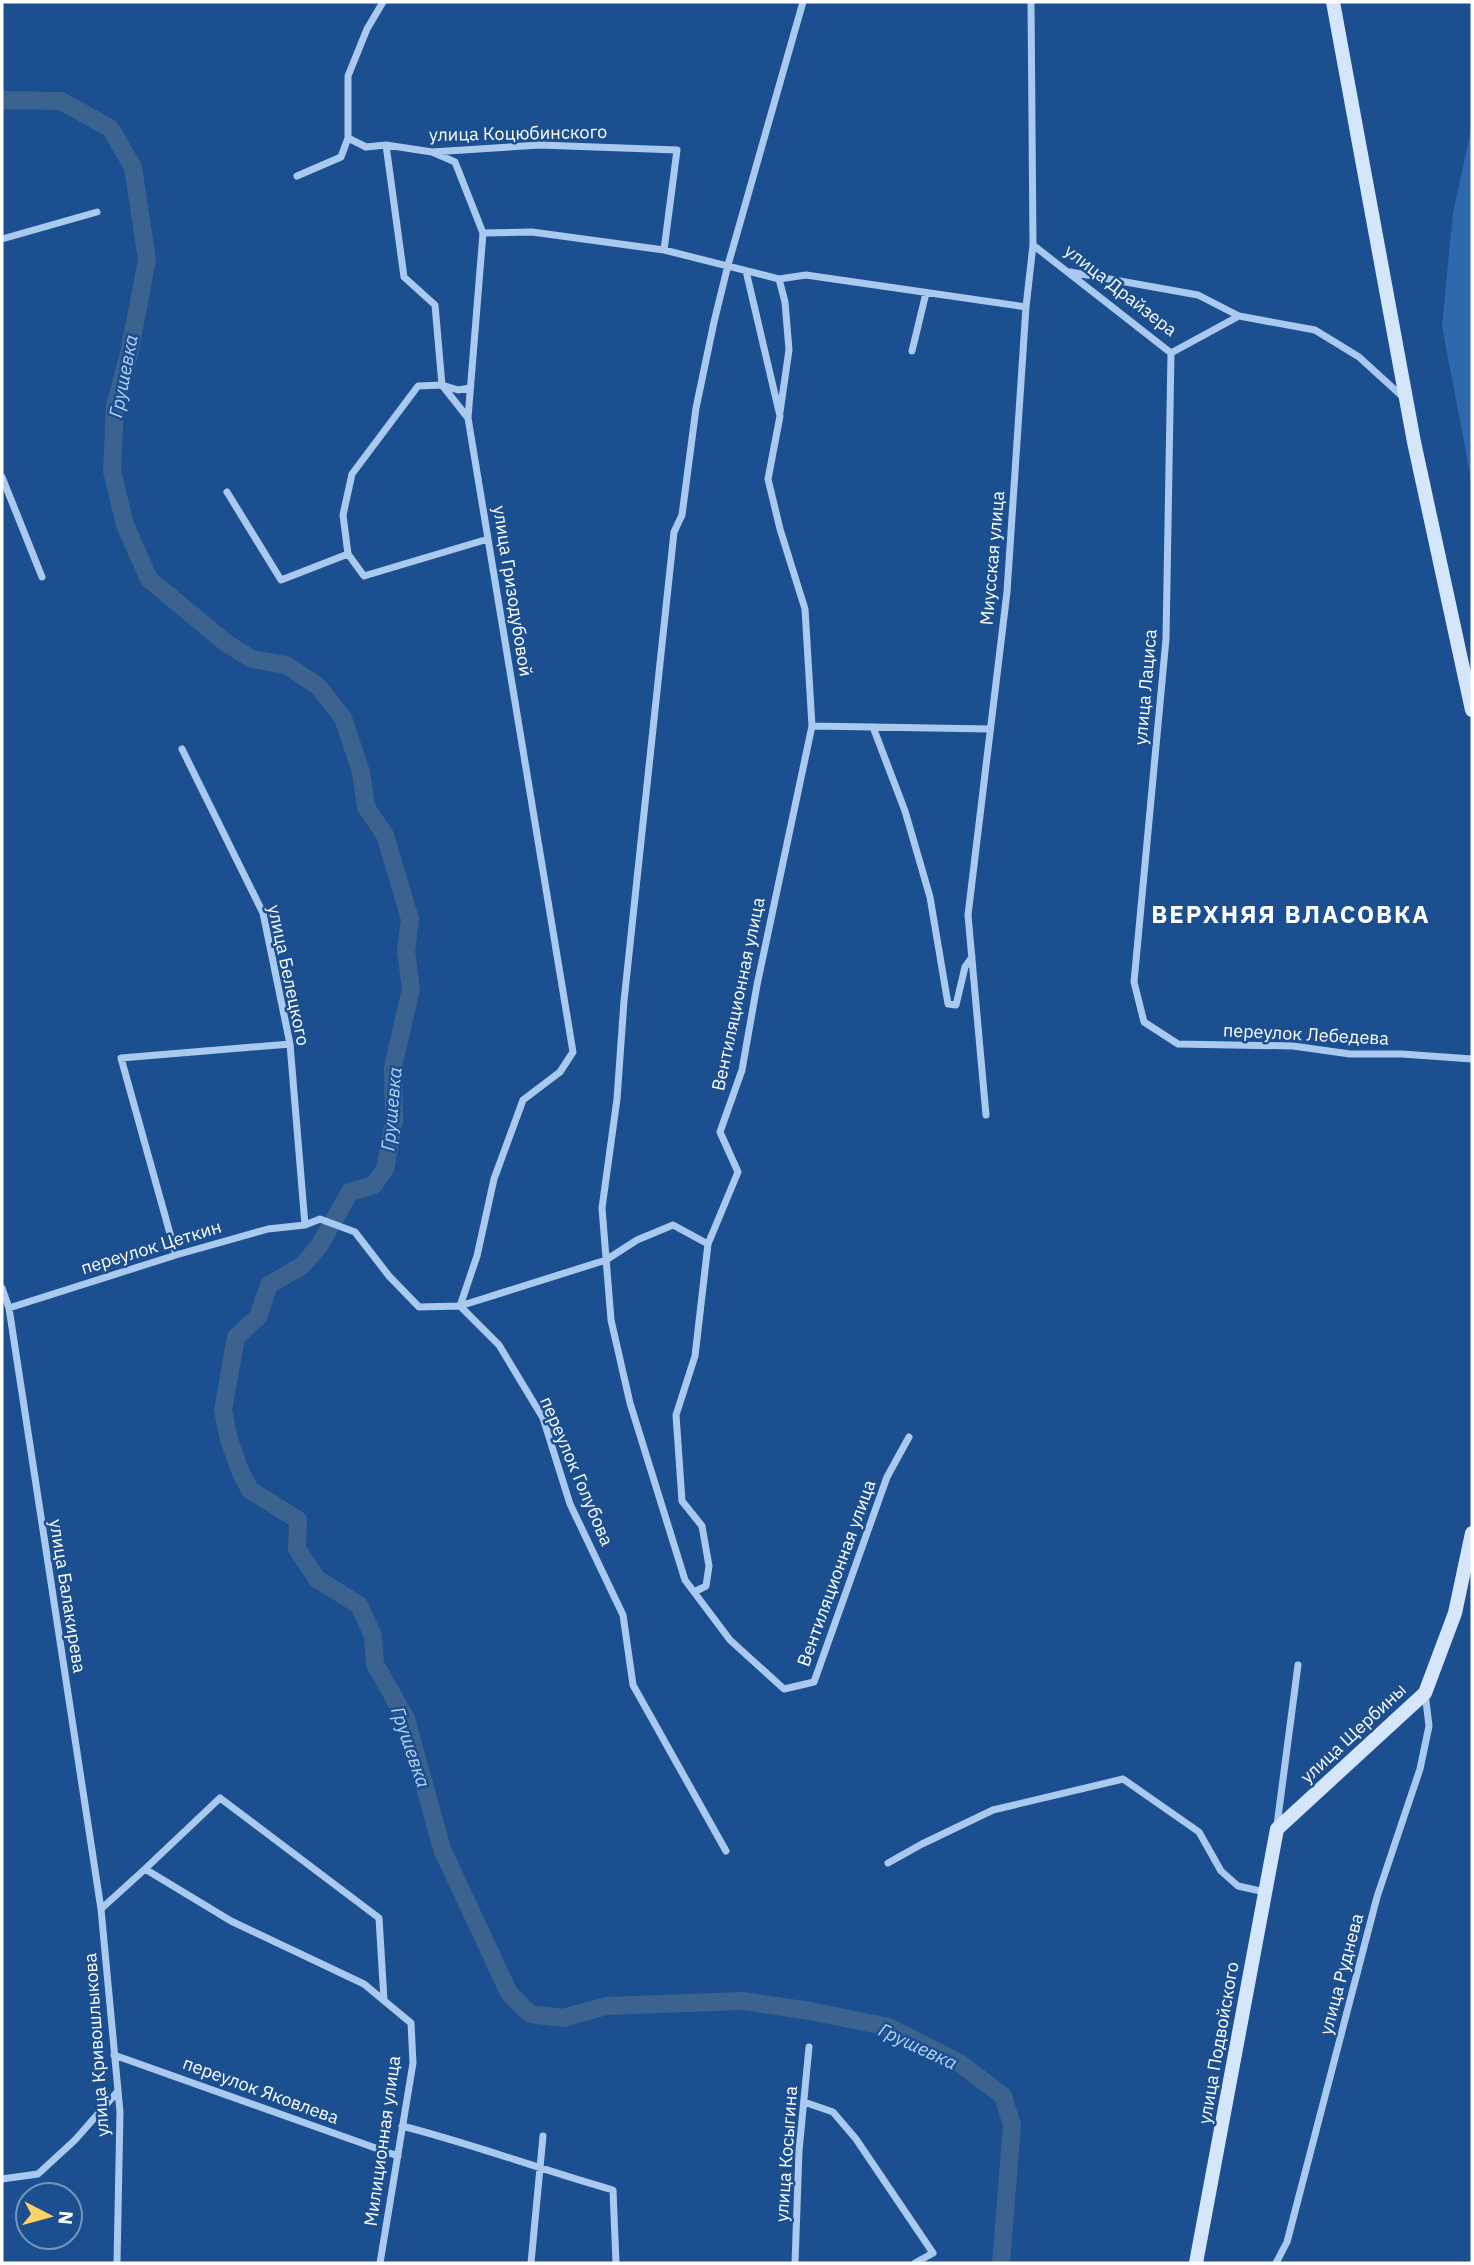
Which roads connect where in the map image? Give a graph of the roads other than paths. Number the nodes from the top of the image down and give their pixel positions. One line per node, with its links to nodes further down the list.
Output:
1 (383, 2): 5 (street)
2 (803, 2): 14 (street)
3 (1031, 2): 12 (street, Миусская улица)
4 (1333, 2): 25 (street)
5 (348, 138): 6 (street, улица Коцюбинского); 8 (street)
6 (386, 145): 7 (street, улица Коцюбинского); 23 (street)
7 (432, 152): 10 (street, улица Гризодубовой); 13 (street, улица Коцюбинского)
8 (297, 176)
9 (97, 212): 11 (street)
10 (483, 233): 13 (street); 24 (street, улица Гризодубовой)
11 (2, 239)
12 (1033, 244): 16 (street, улица Драйзера); 19 (street, Миусская улица)
13 (664, 250): 14 (street)
14 (728, 265): 15 (street); 46 (street)
15 (746, 271): 17 (street); 26 (street, Вентиляционная улица)
16 (1069, 272): 20 (street); 22 (street, улица Драйзера)
17 (779, 279): 18 (street); 26 (street, Вентиляционная улица)
18 (926, 293): 19 (street); 21 (street)
19 (1026, 307): 36 (street, Миусская улица)
20 (1239, 316): 22 (street, улица Драйзера); 25 (street)
21 (912, 351)
22 (1171, 353): 39 (street, улица Лациса)
23 (442, 385): 24 (street); 27 (street); 31 (street)
24 (470, 388): 27 (street, улица Гризодубовой)
25 (1407, 401): 33 (street)
26 (780, 416): 34 (street, Вентиляционная улица)
27 (468, 418): 30 (street, улица Гризодубовой)
28 (2, 477): 32 (street)
29 (227, 492): 31 (street)
30 (488, 539): 31 (street); 48 (street, улица Гризодубовой)
31 (348, 554)
32 (42, 577)
33 (1472, 710)
34 (812, 726): 35 (street); 44 (street, Вентиляционная улица)
35 (873, 727): 36 (street); 38 (street)
36 (990, 729): 38 (street, Миусская улица)
37 (182, 748): 40 (street, улица Белецкого)
38 (972, 957): 42 (street, Миусская улица)
39 (1144, 1022): 41 (street, переулок Лебедева)
40 (290, 1044): 43 (street, улица Белецкого); 45 (street)
41 (1472, 1059)
42 (986, 1115)
43 (305, 1225): 45 (street, переулок Цеткин); 48 (street, переулок Цеткин)
44 (708, 1244): 46 (street); 52 (street, Вентиляционная улица)
45 (176, 1255): 49 (street, переулок Цеткин)
46 (606, 1260): 48 (street); 52 (street)
47 (2, 1288): 49 (street, улица Балакирева)
48 (460, 1306): 56 (street, переулок Голубова)
49 (9, 1308): 60 (street, улица Балакирева)
50 (909, 1437): 52 (street, Вентиляционная улица)
51 (1472, 1533): 54 (street, улица Щербины)
52 (694, 1592)
53 (1298, 1665): 55 (street)
54 (1425, 1693): 55 (street, улица Щербины); 78 (street, улица Руднева)
55 (1277, 1829): 59 (street, улица Подвойского)
56 (726, 1852)
57 (888, 1863): 59 (street)
58 (145, 1870): 60 (street); 61 (street); 61 (street)
59 (1265, 1892): 77 (street, улица Подвойского)
60 (101, 1909): 63 (street, улица Кривошлыкова)
61 (384, 2000): 66 (street, Милиционная улица)
62 (809, 2047): 65 (street, улица Косыгина)
63 (114, 2055): 64 (street, улица Кривошлыкова); 68 (street, переулок Яковлева)
64 (118, 2091): 70 (street); 71 (street, улица Кривошлыкова)
65 (804, 2102): 75 (street, улица Косыгина); 76 (street)
66 (402, 2126): 68 (street, Милиционная улица); 69 (street)
67 (542, 2136): 69 (street)
68 (397, 2155): 72 (street, Милиционная улица)
69 (540, 2169): 73 (street); 74 (street)
70 (2, 2179)
71 (117, 2263)
72 (380, 2263)
73 (531, 2263)
74 (616, 2263)
75 (795, 2263)
76 (915, 2263)
77 (1196, 2263)
78 (1276, 2263)

